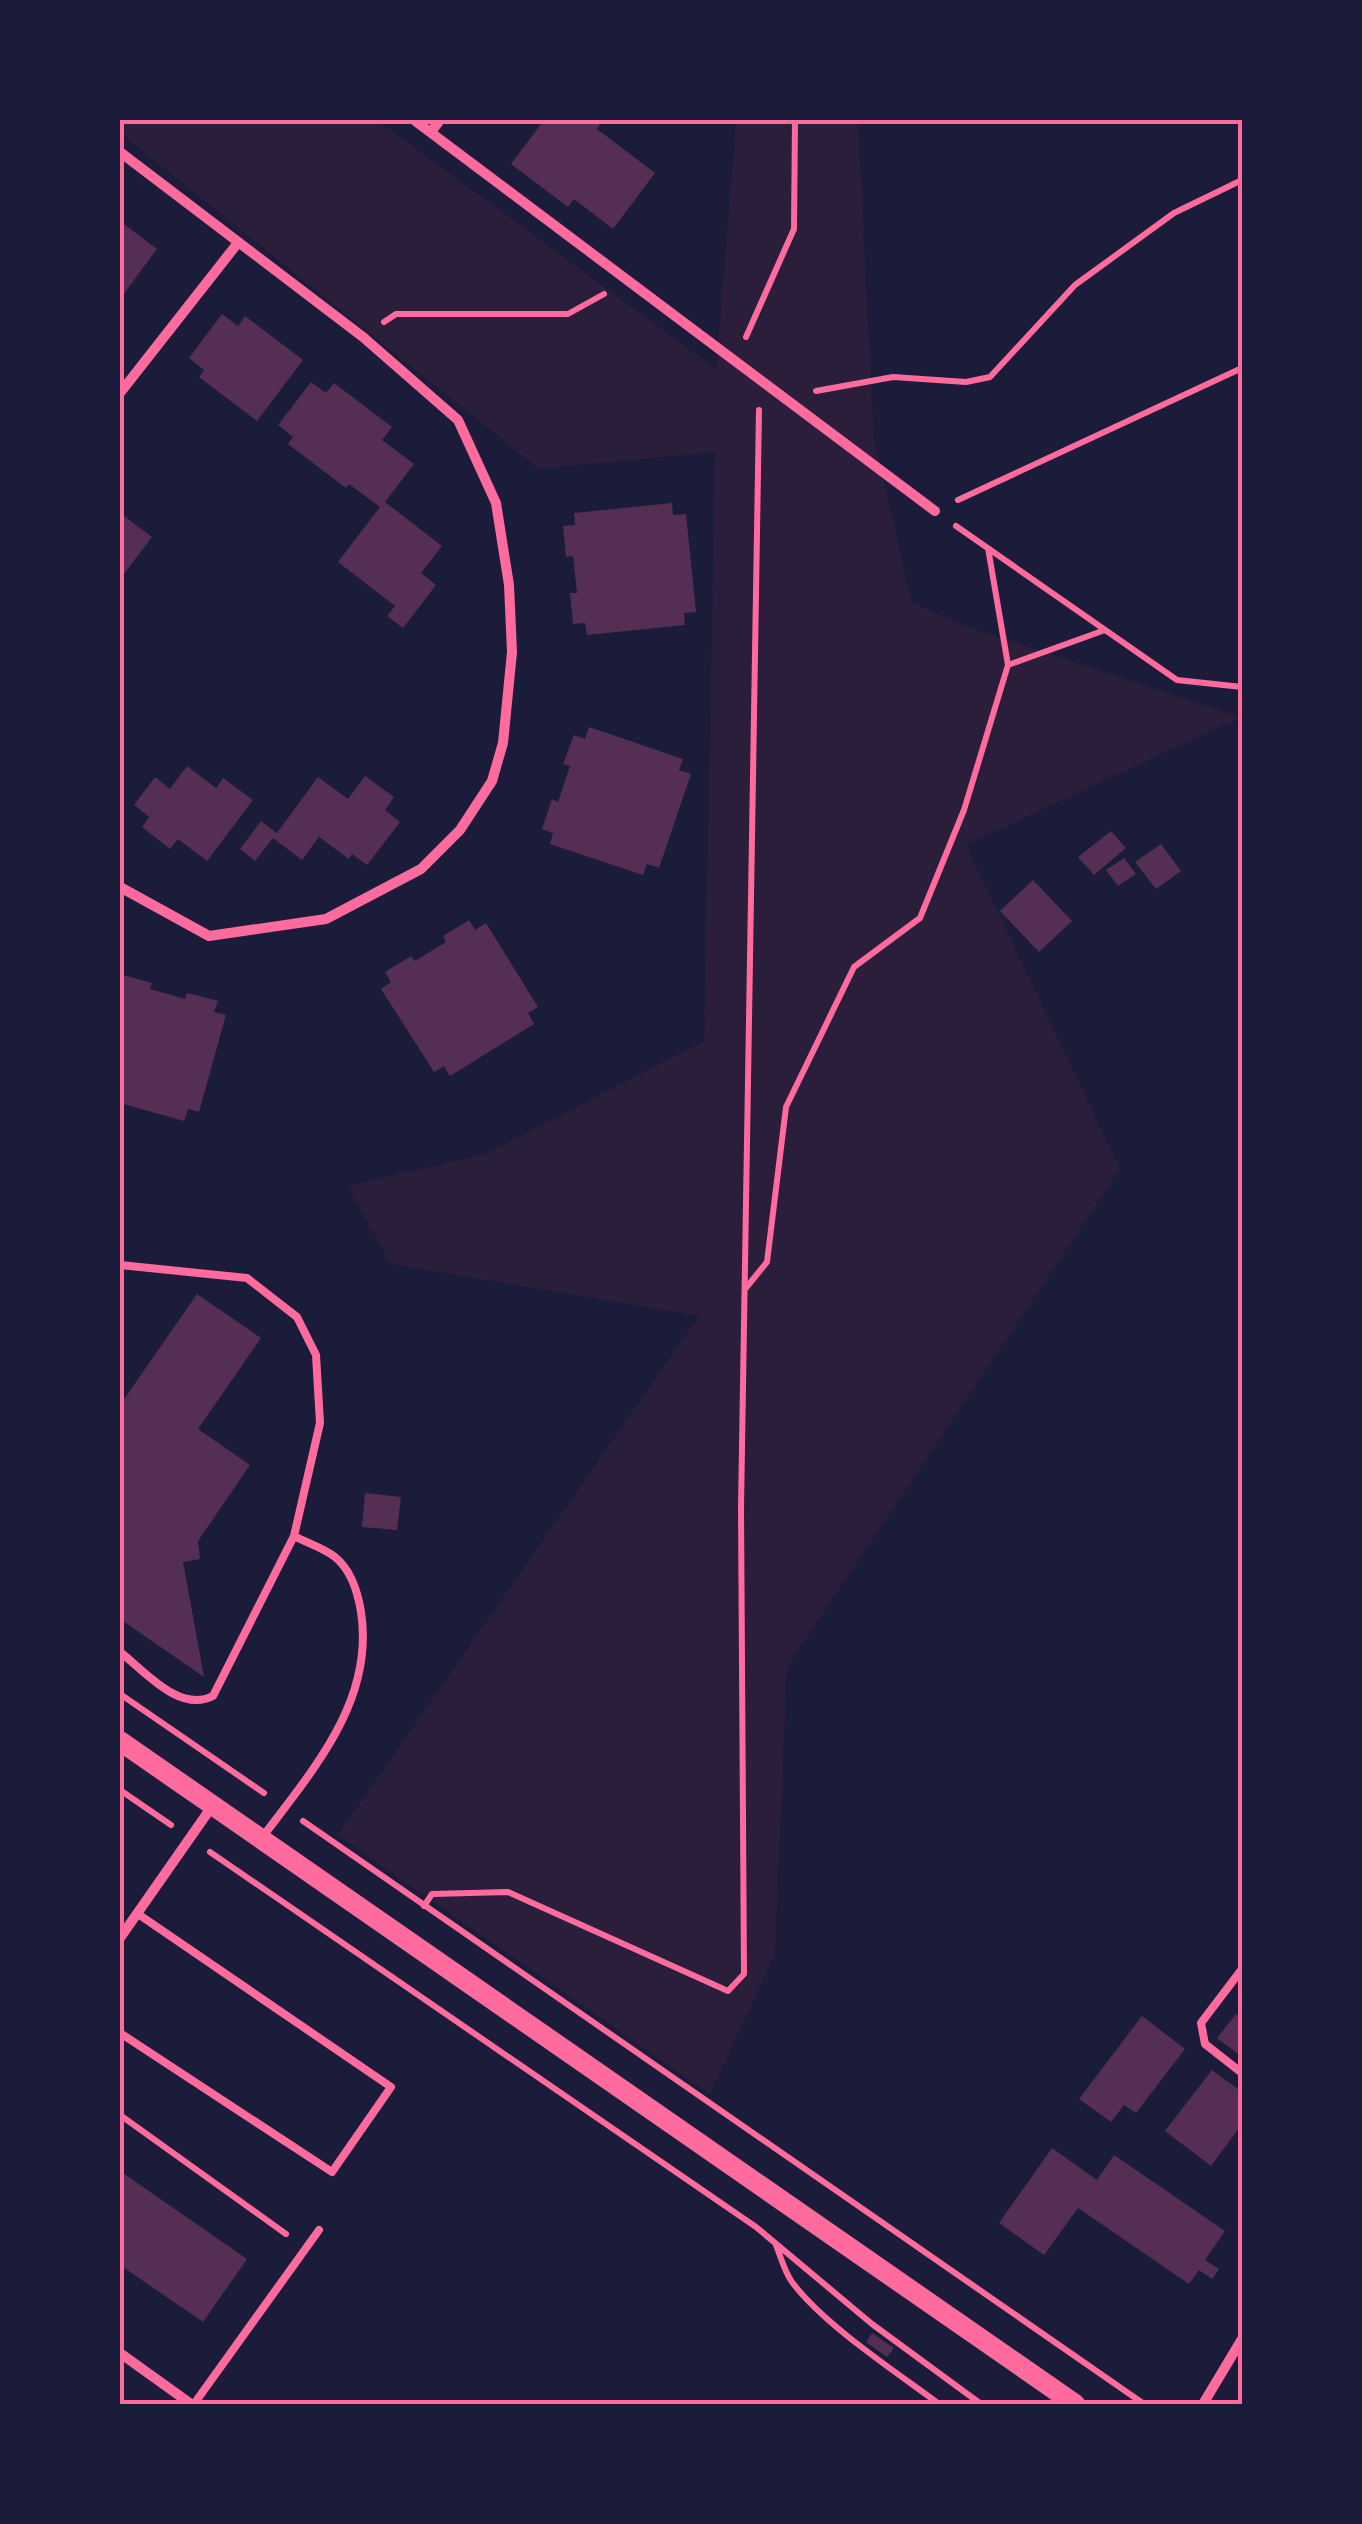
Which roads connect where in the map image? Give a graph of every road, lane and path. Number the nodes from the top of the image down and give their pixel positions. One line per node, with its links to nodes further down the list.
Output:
1 (414, 120): 4 (street)
2 (440, 120): 4 (street)
3 (795, 120): 10 (path)
4 (431, 132): 8 (street)
5 (120, 152): 7 (street)
6 (1242, 180): 14 (path)
7 (237, 244): 9 (street); 13 (street)
8 (628, 280): 9 (path); 10 (street)
9 (363, 337): 20 (street)
10 (736, 360): 12 (street)
11 (1242, 368): 15 (path)
12 (760, 379): 14 (street); 22 (path)
13 (120, 392)
14 (785, 398): 15 (street)
15 (935, 511): 16 (path)
16 (988, 548): 17 (path); 18 (path)
17 (1105, 630): 18 (path); 19 (path)
18 (1008, 665): 22 (path)
19 (1242, 687)
20 (120, 887)
21 (120, 1265): 23 (lane)
22 (744, 1290): 32 (path)
23 (294, 1536): 24 (lane); 29 (lane)
24 (120, 1652)
25 (120, 1694): 29 (path)
26 (120, 1741): 28 (main road)
27 (120, 1790): 30 (path)
28 (213, 1806): 30 (street); 31 (main road)
29 (284, 1808): 31 (lane); 32 (path)
30 (189, 1838): 33 (street); 40 (path)
31 (261, 1839): 47 (main road)
32 (424, 1906): 48 (path)
33 (138, 1914): 34 (street); 36 (lane)
34 (120, 1938)
35 (1242, 1969): 37 (lane)
36 (120, 2033)
37 (1242, 2072)
38 (120, 2115): 41 (path)
39 (318, 2230): 41 (lane)
40 (776, 2244): 45 (path); 46 (path)
41 (306, 2248): 44 (lane)
42 (1242, 2340): 49 (street)
43 (120, 2354): 44 (street)
44 (193, 2404)
45 (940, 2404)
46 (981, 2404)
47 (1075, 2404)
48 (1144, 2404)
49 (1203, 2404)

